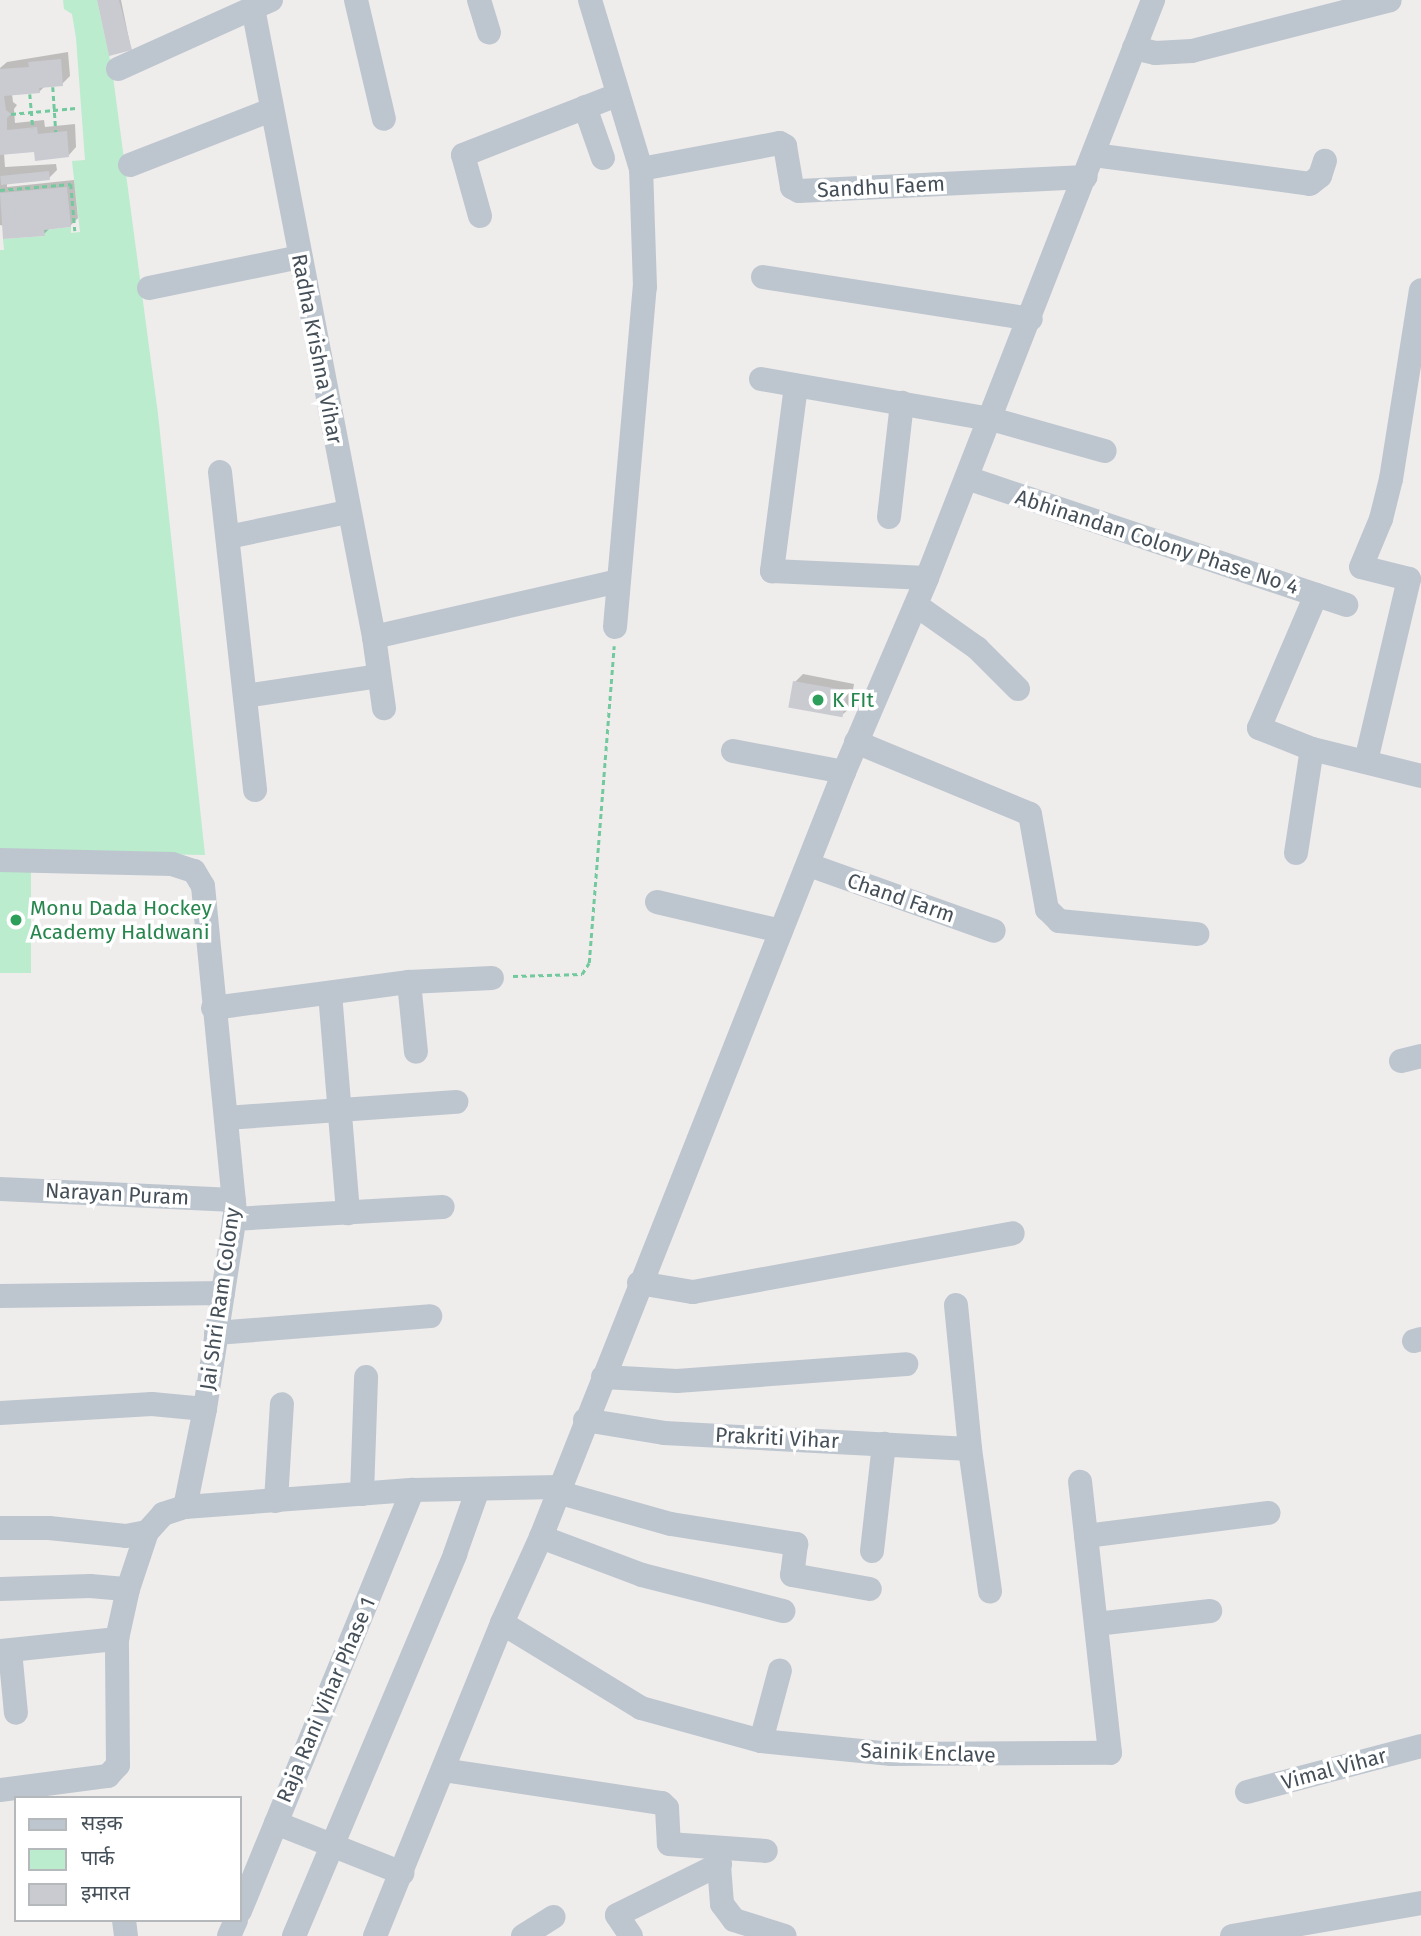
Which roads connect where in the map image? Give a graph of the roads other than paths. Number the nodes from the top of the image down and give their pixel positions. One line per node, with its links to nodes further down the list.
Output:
1 (356, 0): 13 (street)
2 (479, 0): 7 (street)
3 (590, 0): 10 (street)
4 (1153, 0): 8 (street)
5 (1390, 0): 8 (street)
6 (262, 4): 9 (street); 12 (street, Radha Krishna Vihar)
7 (489, 33)
8 (1134, 48): 17 (street)
9 (118, 69)
10 (617, 95): 11 (street); 18 (street)
11 (585, 107): 14 (street); 19 (street)
12 (271, 110): 16 (street); 20 (street, Radha Krishna Vihar)
13 (384, 120)
14 (603, 158)
15 (1325, 161): 17 (street)
16 (130, 166)
17 (1090, 166): 18 (street, Sandhu Faem); 24 (street)
18 (641, 170): 37 (street)
19 (480, 216)
20 (300, 257): 22 (street); 32 (street, Radha Krishna Vihar)
21 (763, 277): 24 (street)
22 (149, 288)
23 (1421, 290): 36 (street)
24 (1031, 319): 28 (street)
25 (761, 379): 26 (street)
26 (796, 386): 27 (street); 35 (street)
27 (902, 403): 28 (street); 33 (street)
28 (991, 419): 29 (street); 31 (street)
29 (1105, 451)
30 (220, 472): 34 (street)
31 (967, 478): 35 (street); 38 (street, Abhinandan Colony Phase No 4)
32 (348, 512): 34 (street); 42 (street, Radha Krishna Vihar)
33 (889, 517)
34 (228, 537): 45 (street)
35 (927, 578): 40 (street)
36 (1415, 580): 50 (street)
37 (619, 581): 41 (street); 42 (street)
38 (1316, 595): 39 (street, Abhinandan Colony Phase No 4); 48 (street)
39 (1346, 604)
40 (916, 605): 44 (street); 47 (street)
41 (615, 627)
42 (374, 637): 43 (street, Radha Krishna Vihar)
43 (379, 676): 45 (street); 46 (street, Radha Krishna Vihar)
44 (1018, 689)
45 (245, 696): 53 (street)
46 (384, 708)
47 (856, 742): 51 (street); 60 (street)
48 (1312, 749): 50 (street); 54 (street)
49 (733, 751): 51 (street)
50 (1366, 761): 52 (street)
51 (844, 772): 56 (street)
52 (1421, 776)
53 (255, 790)
54 (1296, 853)
55 (0, 860): 64 (street, Jai Shri Ram Colony)
56 (809, 865): 58 (street, Chand Farm); 59 (street)
57 (657, 902): 59 (street)
58 (994, 930)
59 (781, 931): 74 (street)
60 (1197, 934)
61 (498, 977): 62 (street)
62 (409, 982): 63 (street); 65 (street)
63 (331, 993): 64 (street); 67 (street)
64 (213, 1009): 68 (street, Jai Shri Ram Colony)
65 (416, 1052)
66 (456, 1102): 67 (street)
67 (342, 1111): 68 (street); 72 (street)
68 (226, 1118): 71 (street, Jai Shri Ram Colony)
69 (0, 1189): 71 (street, Narayan Puram)
70 (443, 1207): 72 (street, Narayan Puram)
71 (234, 1209): 72 (street, Narayan Puram); 75 (street, Jai Shri Ram Colony)
72 (348, 1213)
73 (1013, 1233): 74 (street)
74 (639, 1283): 82 (street)
75 (223, 1293): 76 (street); 79 (street, Jai Shri Ram Colony)
76 (0, 1296)
77 (956, 1305): 88 (street)
78 (430, 1316): 79 (street)
79 (216, 1333): 84 (street, Jai Shri Ram Colony)
80 (906, 1364): 82 (street)
81 (366, 1377): 93 (street)
82 (603, 1377): 86 (street)
83 (282, 1404): 94 (street)
84 (205, 1409): 85 (street); 95 (street, Jai Shri Ram Colony)
85 (0, 1413)
86 (585, 1420): 87 (street, Prakriti Vihar); 91 (street)
87 (884, 1444): 88 (street, Prakriti Vihar); 101 (street)
88 (970, 1449): 105 (street)
89 (1080, 1482): 99 (street, Sainik Enclave)
90 (478, 1489): 91 (street); 92 (street); 120 (street)
91 (558, 1489): 100 (street); 104 (street)
92 (413, 1490): 93 (street); 119 (street, Raja Rani Vihar Phase 1)
93 (362, 1494): 94 (street)
94 (276, 1501): 95 (street)
95 (185, 1507): 98 (street)
96 (1269, 1513): 99 (street)
97 (0, 1528): 98 (street)
98 (146, 1532): 103 (street)
99 (1086, 1536): 109 (street, Sainik Enclave)
100 (541, 1537): 106 (street); 108 (street)
101 (872, 1550)
102 (0, 1589): 103 (street)
103 (128, 1589): 110 (street)
104 (870, 1589)
105 (990, 1592)
106 (783, 1611)
107 (1210, 1611): 109 (street)
108 (502, 1623): 114 (street, Sainik Enclave); 116 (street)
109 (1096, 1624): 114 (street, Sainik Enclave)
110 (117, 1639): 111 (street); 117 (street)
111 (5, 1651): 113 (street)
112 (779, 1670): 114 (street)
113 (16, 1713)
114 (761, 1741)
115 (1421, 1746): 118 (street, Vimal Vihar)
116 (443, 1770): 122 (street); 123 (street)
117 (0, 1790)
118 (1247, 1792)
119 (276, 1823): 120 (street); 125 (street, Raja Rani Vihar Phase 1)
120 (331, 1845): 123 (street); 127 (street)
121 (766, 1850): 122 (street)
122 (719, 1856): 130 (street); 131 (street)
123 (402, 1872): 128 (street)
124 (1421, 1903): 132 (street)
125 (242, 1905)
126 (554, 1917): 129 (street)
127 (294, 1936)
128 (375, 1936)
129 (523, 1936)
130 (631, 1936)
131 (785, 1936)
132 (1232, 1936)

